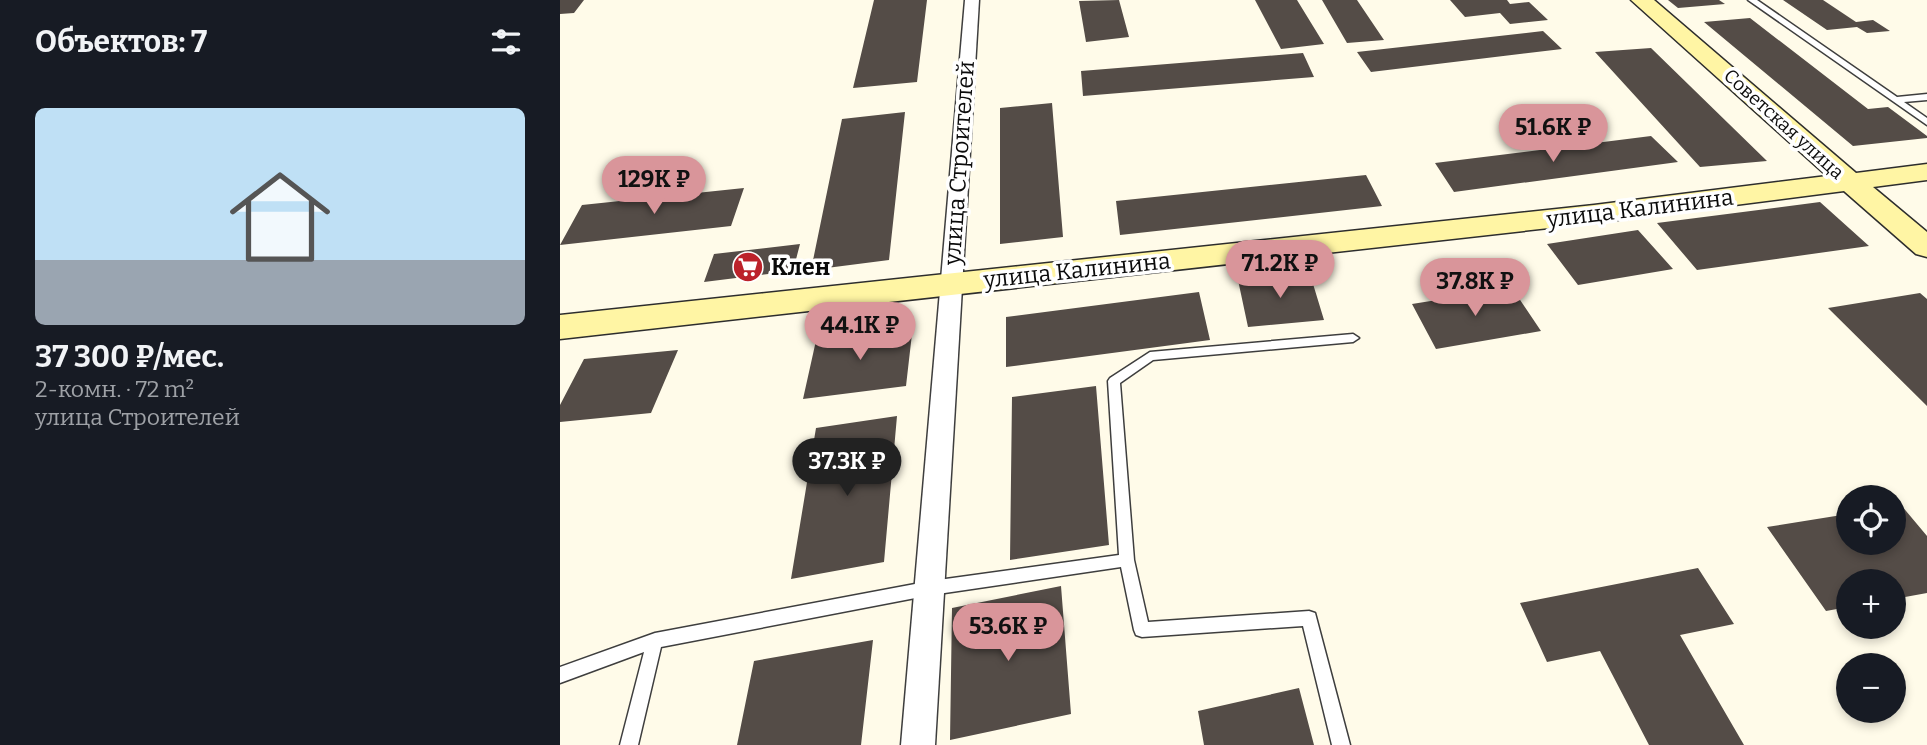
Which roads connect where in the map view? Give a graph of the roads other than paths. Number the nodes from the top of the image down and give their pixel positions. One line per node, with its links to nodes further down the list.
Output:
1 (972, 0): 10 (street, улица Строителей)
2 (1641, 0): 8 (main road, Советская улица)
3 (1752, 0): 5 (lane)
4 (1927, 97): 5 (lane)
5 (1896, 100): 6 (lane)
6 (1927, 122)
7 (1927, 172): 8 (main road, улица Калинина)
8 (1849, 183): 9 (main road, Советская улица); 10 (main road, улица Калинина)
9 (1927, 247)
10 (950, 283): 11 (main road, улица Калинина); 14 (street, улица Строителей)
11 (560, 327)
12 (1353, 338): 13 (lane)
13 (1126, 560): 14 (lane); 19 (lane)
14 (931, 588): 15 (lane); 18 (street, улица Строителей)
15 (654, 641): 16 (lane); 17 (lane)
16 (560, 675)
17 (629, 745)
18 (918, 745)
19 (1341, 745)

